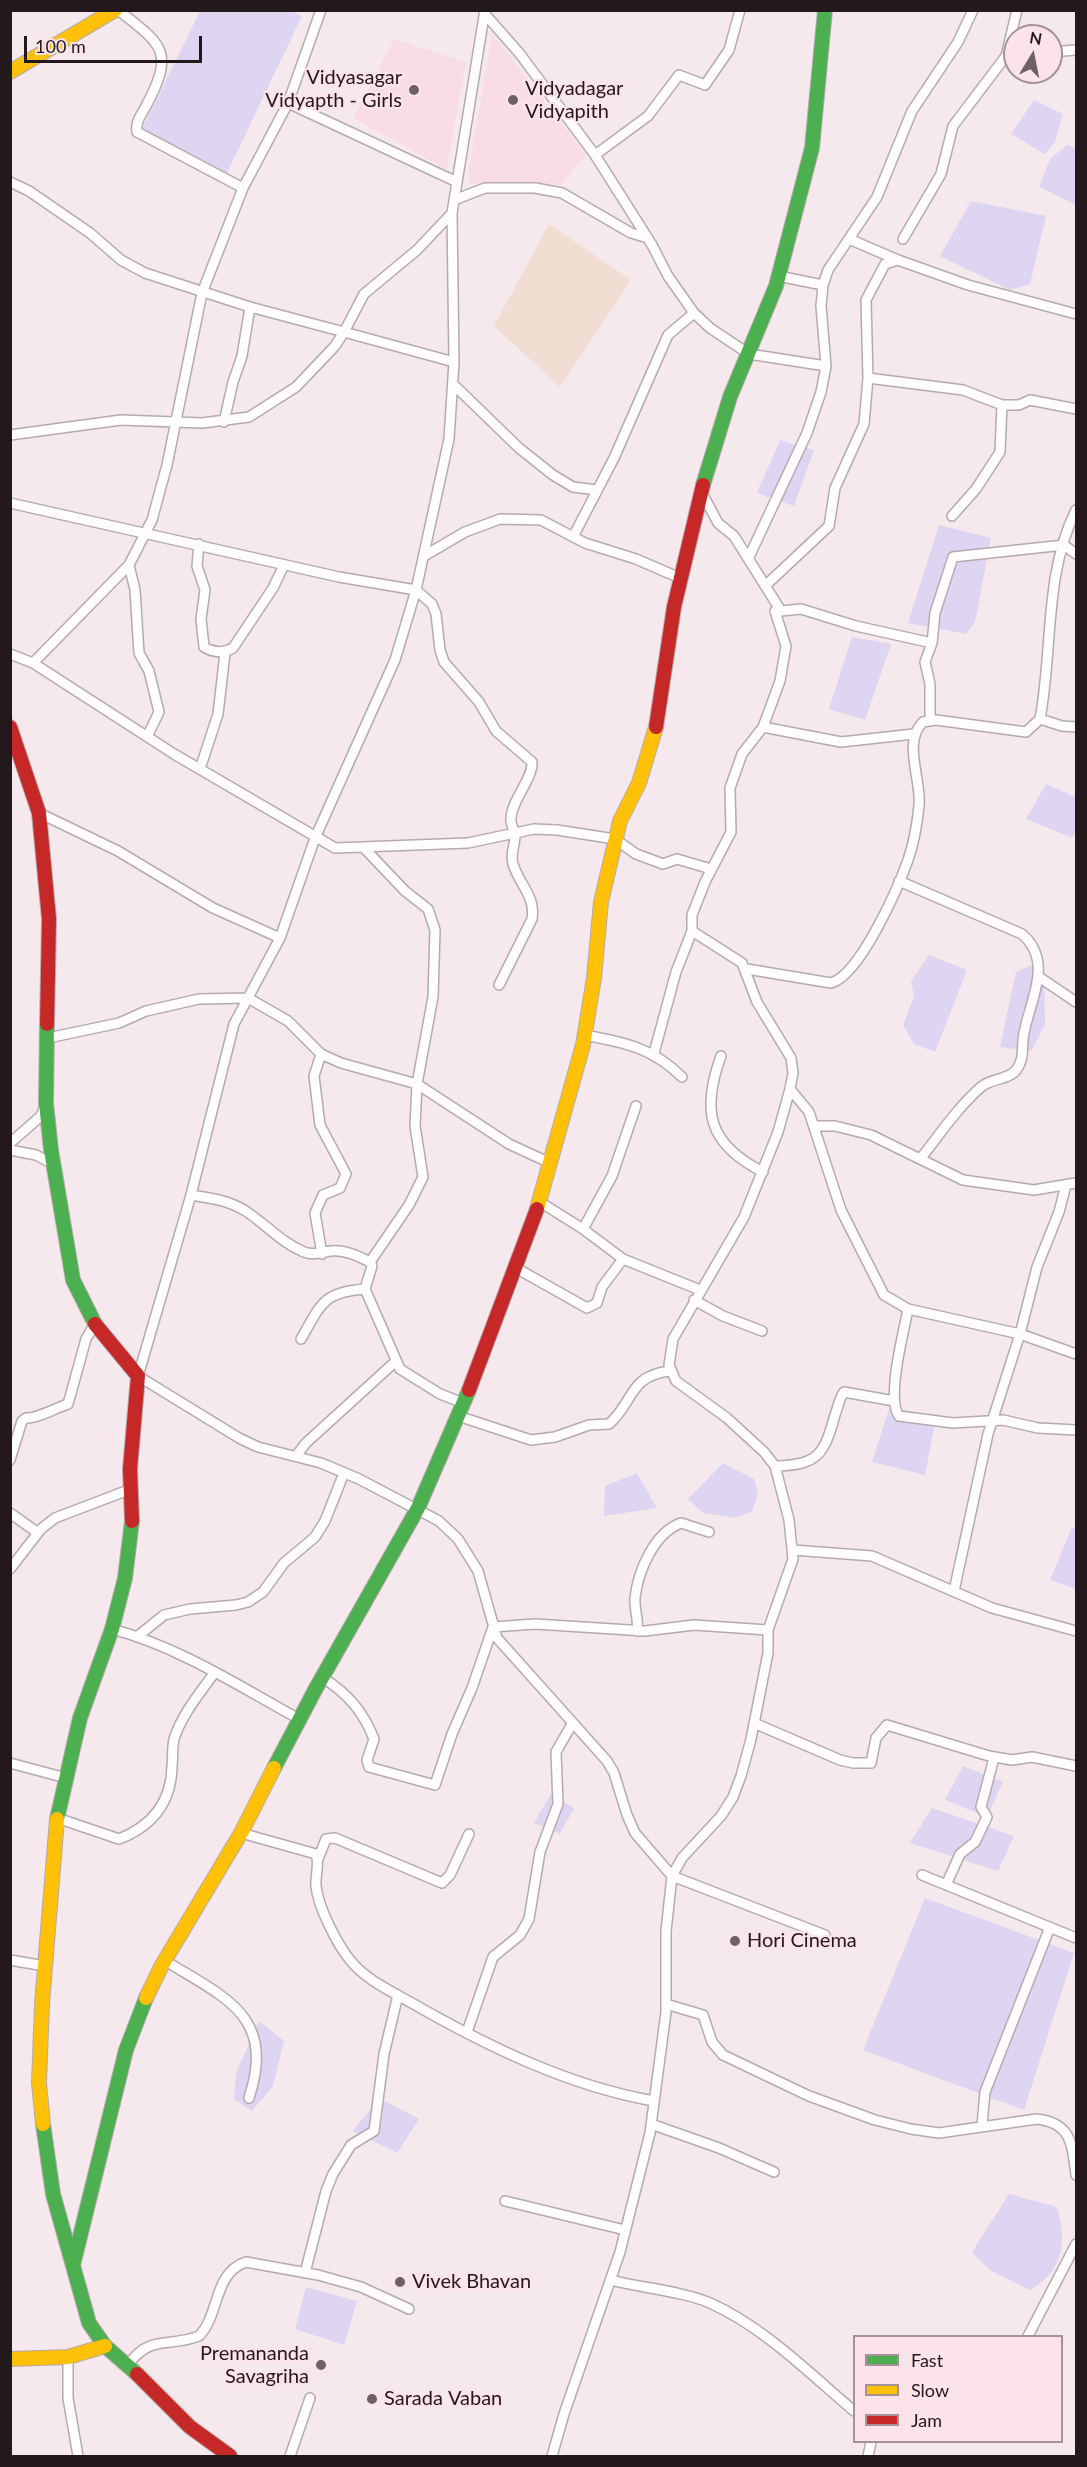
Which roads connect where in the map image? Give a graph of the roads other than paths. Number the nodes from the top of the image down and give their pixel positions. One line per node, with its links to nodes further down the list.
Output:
1 (116, 10): 8 (street); 13 (street)
2 (321, 10): 9 (street)
3 (740, 10): 10 (street)
4 (825, 10): 20 (street)
5 (973, 10): 17 (street)
6 (485, 12): 10 (street); 12 (street)
7 (1003, 64): 18 (street)
8 (10, 72)
9 (288, 103): 12 (street); 13 (street)
10 (595, 155): 16 (street)
11 (10, 182): 22 (street)
12 (457, 182): 14 (street)
13 (243, 188): 22 (street)
14 (454, 200): 15 (street); 16 (street)
15 (453, 213): 26 (street); 28 (street)
16 (648, 238): 24 (street)
17 (849, 239): 19 (street); 21 (street)
18 (903, 239)
19 (898, 260): 25 (street); 30 (street)
20 (778, 276): 21 (street); 27 (street)
21 (823, 285): 29 (street)
22 (202, 293): 23 (street); 35 (street)
23 (250, 307): 26 (street); 34 (street)
24 (694, 313): 27 (street); 37 (street)
25 (1077, 314)
26 (344, 332): 28 (street); 34 (street)
27 (749, 354): 29 (street); 38 (street)
28 (454, 362): 31 (street)
29 (826, 366): 48 (street)
30 (868, 378): 32 (street); 52 (street)
31 (453, 384): 37 (street); 47 (street)
32 (1002, 405): 33 (street); 41 (street)
33 (1077, 410)
34 (224, 422): 35 (street)
35 (174, 423): 36 (street); 42 (street)
36 (10, 435)
37 (597, 489): 43 (street)
38 (701, 491): 48 (street); 51 (street)
39 (10, 503): 42 (street)
40 (1077, 510): 45 (street)
41 (952, 516)
42 (144, 535): 44 (street); 49 (street)
43 (574, 536): 47 (street); 51 (street)
44 (199, 544): 50 (street); 56 (street)
45 (1064, 545): 46 (street); 55 (street); 59 (street)
46 (1077, 554)
47 (424, 556): 53 (street)
48 (749, 557): 52 (street)
49 (129, 565): 58 (street); 65 (street)
50 (284, 565): 53 (street); 56 (street)
51 (680, 578): 70 (street)
52 (765, 586): 54 (street)
53 (416, 590): 68 (street); 69 (street)
54 (781, 611): 55 (street); 62 (street)
55 (932, 643): 60 (street)
56 (225, 653): 66 (street)
57 (10, 654): 58 (street)
58 (33, 663): 65 (street)
59 (1040, 718): 60 (street); 63 (street)
60 (930, 720): 64 (street)
61 (10, 727): 67 (street)
62 (763, 727): 64 (street); 72 (street)
63 (1077, 727)
64 (914, 734): 73 (street)
65 (148, 735): 69 (street)
66 (202, 763)
67 (39, 813): 75 (street); 82 (street)
68 (515, 833): 70 (street); 71 (street); 78 (street)
69 (315, 838): 71 (street); 75 (street)
70 (615, 839): 72 (street); 81 (street)
71 (364, 849): 87 (street)
72 (711, 868): 74 (street)
73 (900, 881): 76 (street); 77 (street)
74 (692, 931): 76 (street); 83 (street)
75 (280, 938): 79 (street)
76 (747, 969): 88 (street)
77 (1038, 977): 80 (street); 94 (street)
78 (499, 984)
79 (248, 998): 82 (street); 84 (street); 100 (street)
80 (1077, 1002)
81 (584, 1035): 83 (street); 95 (street)
82 (48, 1038): 89 (street)
83 (654, 1053): 86 (street)
84 (321, 1054): 87 (street); 103 (street)
85 (722, 1056): 97 (street)
86 (682, 1077)
87 (417, 1084): 95 (street); 105 (street)
88 (790, 1089): 91 (street); 97 (street)
89 (46, 1103): 92 (street); 96 (street)
90 (636, 1106): 102 (street)
91 (814, 1126): 94 (street); 110 (street)
92 (10, 1143)
93 (10, 1150): 96 (street)
94 (921, 1158): 99 (street)
95 (550, 1163): 101 (street)
96 (53, 1164): 111 (street)
97 (763, 1172): 108 (street)
98 (1077, 1184): 99 (street)
99 (1066, 1185): 113 (street)
100 (191, 1195): 103 (street); 118 (street)
101 (540, 1202): 102 (street); 106 (street)
102 (583, 1229): 104 (street)
103 (322, 1254): 105 (street)
104 (623, 1259): 106 (street); 108 (street)
105 (370, 1262): 107 (street)
106 (516, 1268): 120 (street)
107 (365, 1289): 114 (street); 116 (street)
108 (700, 1290): 109 (street)
109 (694, 1300): 112 (street); 117 (street)
110 (908, 1309): 113 (street); 119 (street)
111 (94, 1325): 118 (street); 124 (street)
112 (762, 1330)
113 (1020, 1334): 115 (street); 121 (street)
114 (301, 1339)
115 (1077, 1354)
116 (396, 1361): 120 (street); 123 (street)
117 (670, 1371): 120 (street); 125 (street)
118 (138, 1376): 123 (street); 127 (street)
119 (894, 1401): 121 (street); 125 (street)
120 (461, 1409): 128 (street)
121 (993, 1419): 122 (street); 134 (street)
122 (1077, 1430)
123 (296, 1456): 126 (street)
124 (10, 1460)
125 (775, 1466): 132 (street)
126 (344, 1473): 128 (street); 140 (street)
127 (131, 1489): 131 (street); 136 (street)
128 (418, 1508): 135 (street); 142 (street)
129 (10, 1513): 131 (street)
130 (709, 1532): 138 (street)
131 (38, 1533): 133 (street)
132 (793, 1550): 134 (street); 137 (street)
133 (10, 1569)
134 (954, 1591): 139 (street)
135 (493, 1628): 138 (street); 142 (street); 145 (street)
136 (112, 1629): 140 (street); 149 (street)
137 (768, 1630): 138 (street); 144 (street)
138 (637, 1631)
139 (1077, 1631)
140 (138, 1636): 141 (street)
141 (215, 1672): 143 (street); 150 (street)
142 (322, 1677): 143 (street)
143 (299, 1719): 151 (street)
144 (754, 1723): 146 (street); 155 (street)
145 (572, 1724): 155 (street); 165 (street)
146 (994, 1758): 148 (street); 156 (street)
147 (10, 1762): 149 (street)
148 (1077, 1766)
149 (66, 1778): 150 (street)
150 (57, 1818): 162 (street)
151 (241, 1833): 153 (street); 161 (street)
152 (470, 1834): 153 (street)
153 (318, 1859): 163 (street)
154 (922, 1875): 156 (street)
155 (672, 1876): 158 (street); 164 (street)
156 (946, 1885): 157 (street)
157 (1050, 1927): 159 (street); 169 (street)
158 (825, 1935)
159 (1077, 1938)
160 (10, 1960): 162 (street)
161 (164, 1960): 166 (street); 175 (street)
162 (45, 1966): 175 (street)
163 (398, 1995): 165 (street); 176 (street)
164 (666, 2004): 167 (street); 169 (street)
165 (467, 2032): 167 (street)
166 (249, 2098)
167 (654, 2102): 168 (street)
168 (651, 2124): 170 (street); 173 (street)
169 (982, 2125): 171 (street)
170 (774, 2172)
171 (1077, 2175)
172 (505, 2201): 173 (street)
173 (625, 2230): 177 (street)
174 (1077, 2244): 179 (street)
175 (73, 2265): 180 (street)
176 (305, 2273): 178 (street); 183 (street)
177 (611, 2280): 185 (street); 189 (street)
178 (409, 2309)
179 (1029, 2335)
180 (105, 2346): 181 (street); 183 (street)
181 (68, 2357): 182 (street); 186 (street)
182 (10, 2359)
183 (128, 2365): 187 (street)
184 (310, 2398): 188 (street)
185 (853, 2409)
186 (78, 2457)
187 (230, 2457)
188 (290, 2457)
189 (552, 2457)

